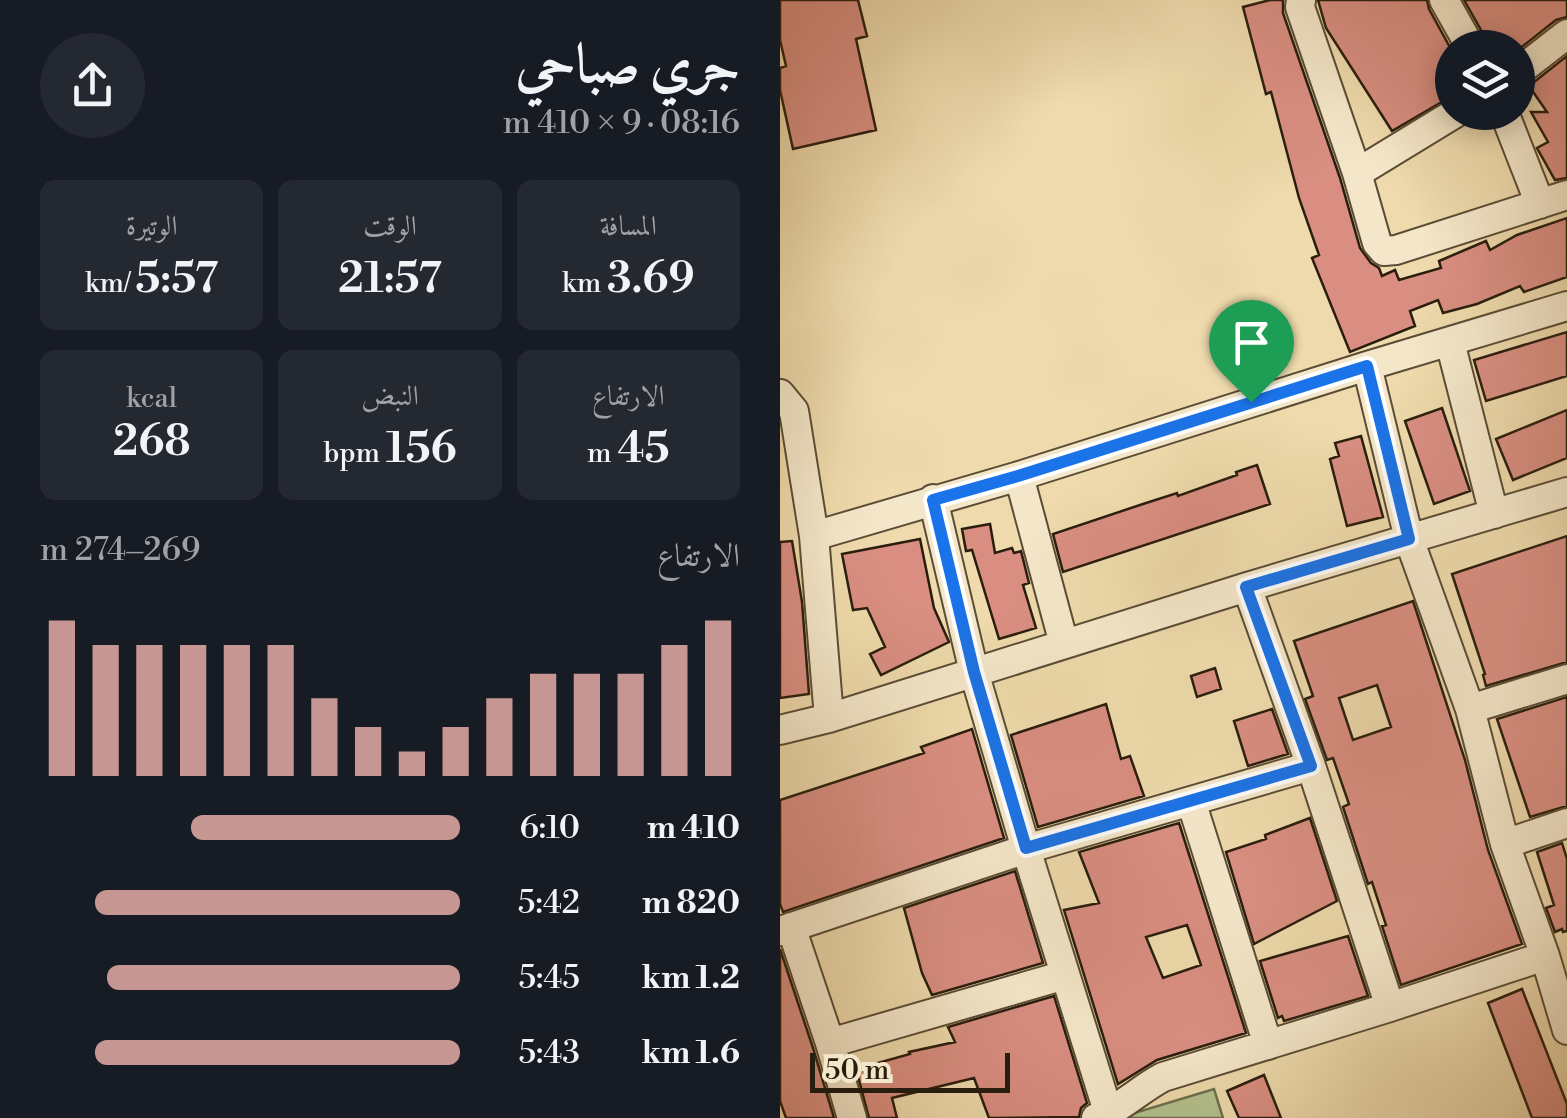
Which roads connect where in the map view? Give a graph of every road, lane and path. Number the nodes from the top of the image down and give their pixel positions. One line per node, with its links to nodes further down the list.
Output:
1 (1301, 0): 8 (street)
2 (1444, 0): 3 (street)
3 (1462, 30)
4 (1567, 34): 5 (street)
5 (1535, 59)
6 (1435, 125): 8 (street)
7 (1511, 130): 10 (street)
8 (1357, 174): 10 (street)
9 (1567, 195): 10 (street)
10 (1540, 204)
11 (1567, 306): 12 (street)
12 (1450, 342): 13 (street); 18 (street)
13 (1367, 366): 15 (street); 20 (street)
14 (780, 394): 19 (street)
15 (1018, 476): 17 (street); 22 (street)
16 (1567, 492): 18 (street)
17 (933, 500): 19 (street); 23 (street)
18 (1494, 514): 20 (street)
19 (814, 536): 26 (street)
20 (1409, 539): 21 (street); 25 (street)
21 (1246, 587): 22 (street); 28 (street)
22 (1064, 644): 23 (street)
23 (974, 672): 26 (street); 32 (street)
24 (1567, 679): 25 (street)
25 (1470, 708): 31 (street)
26 (830, 718): 27 (street)
27 (780, 730)
28 (1311, 766): 29 (street); 37 (street)
29 (1191, 801): 32 (street); 40 (street)
30 (1567, 823): 31 (street)
31 (1505, 844): 34 (street)
32 (1026, 848): 33 (street); 35 (street)
33 (785, 929): 39 (street)
34 (1545, 956): 36 (street); 37 (street)
35 (1066, 975): 39 (street); 41 (street)
36 (1561, 987): 38 (street)
37 (1390, 1007): 40 (street)
38 (1567, 1030)
39 (830, 1044): 42 (street)
40 (1268, 1045): 41 (street)
41 (1105, 1116)
42 (852, 1118)

